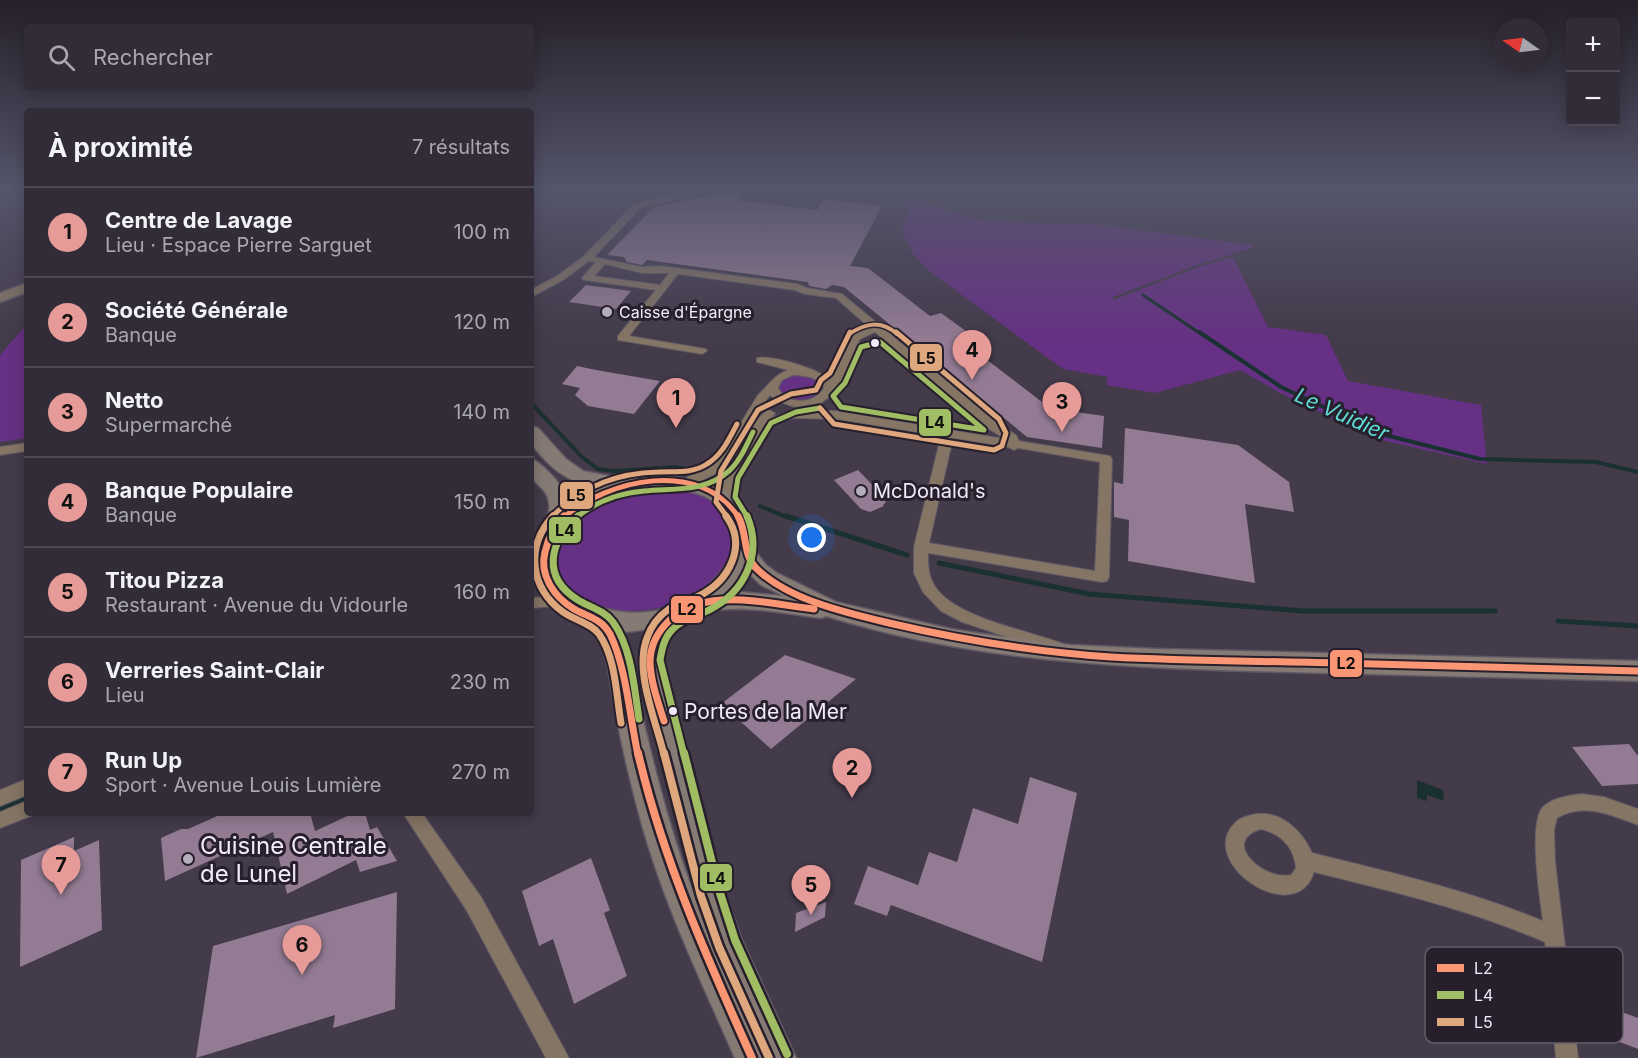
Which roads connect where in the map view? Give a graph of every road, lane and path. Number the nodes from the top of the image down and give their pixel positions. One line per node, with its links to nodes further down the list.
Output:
1 (606, 238): 2 (street)
2 (587, 258): 3 (street); 7 (street)
3 (603, 261): 4 (street); 6 (street)
4 (676, 271): 6 (street); 9 (street)
5 (24, 288): 8 (main road)
6 (662, 288): 11 (street)
7 (534, 292)
8 (0, 298)
9 (866, 318): 10 (street); 12 (street)
10 (876, 327): 14 (street); 19 (street)
11 (702, 351)
12 (808, 372): 13 (street); 13 (street); 14 (street)
13 (774, 384): 15 (street); 27 (street)
14 (826, 392): 15 (street); 17 (street)
15 (797, 403): 16 (street); 18 (street)
16 (813, 414): 17 (street); 18 (street)
17 (836, 414): 20 (street)
18 (765, 420): 29 (street)
19 (993, 426): 22 (street); 23 (street)
20 (948, 433): 22 (street); 31 (street)
21 (534, 435): 28 (main road)
22 (995, 441): 23 (street)
23 (1014, 446): 31 (street)
24 (24, 447): 25 (street)
25 (0, 451)
26 (534, 468): 30 (main road)
27 (687, 483): 28 (main road); 29 (main road)
28 (625, 484): 30 (main road)
29 (726, 500): 32 (main road)
30 (561, 519): 33 (main road)
31 (921, 546): 40 (street)
32 (746, 554): 35 (main road); 37 (main road)
33 (537, 560): 34 (main road)
34 (562, 601): 36 (street); 39 (main road)
35 (705, 602): 37 (main road); 38 (main road)
36 (534, 603)
37 (830, 609): 40 (main road)
38 (673, 616): 39 (main road); 54 (main road)
39 (597, 618): 53 (main road)
40 (1071, 654): 41 (main road)
41 (1638, 671)
42 (24, 788): 43 (street)
43 (0, 798)
44 (24, 810): 47 (street)
45 (414, 816): 52 (street)
46 (1638, 817): 49 (street)
47 (0, 820)
48 (1306, 861): 49 (street)
49 (1554, 936): 50 (street)
50 (1555, 947)
51 (1565, 1043): 55 (street)
52 (558, 1058)
53 (752, 1058)
54 (779, 1058)
55 (1567, 1058)

